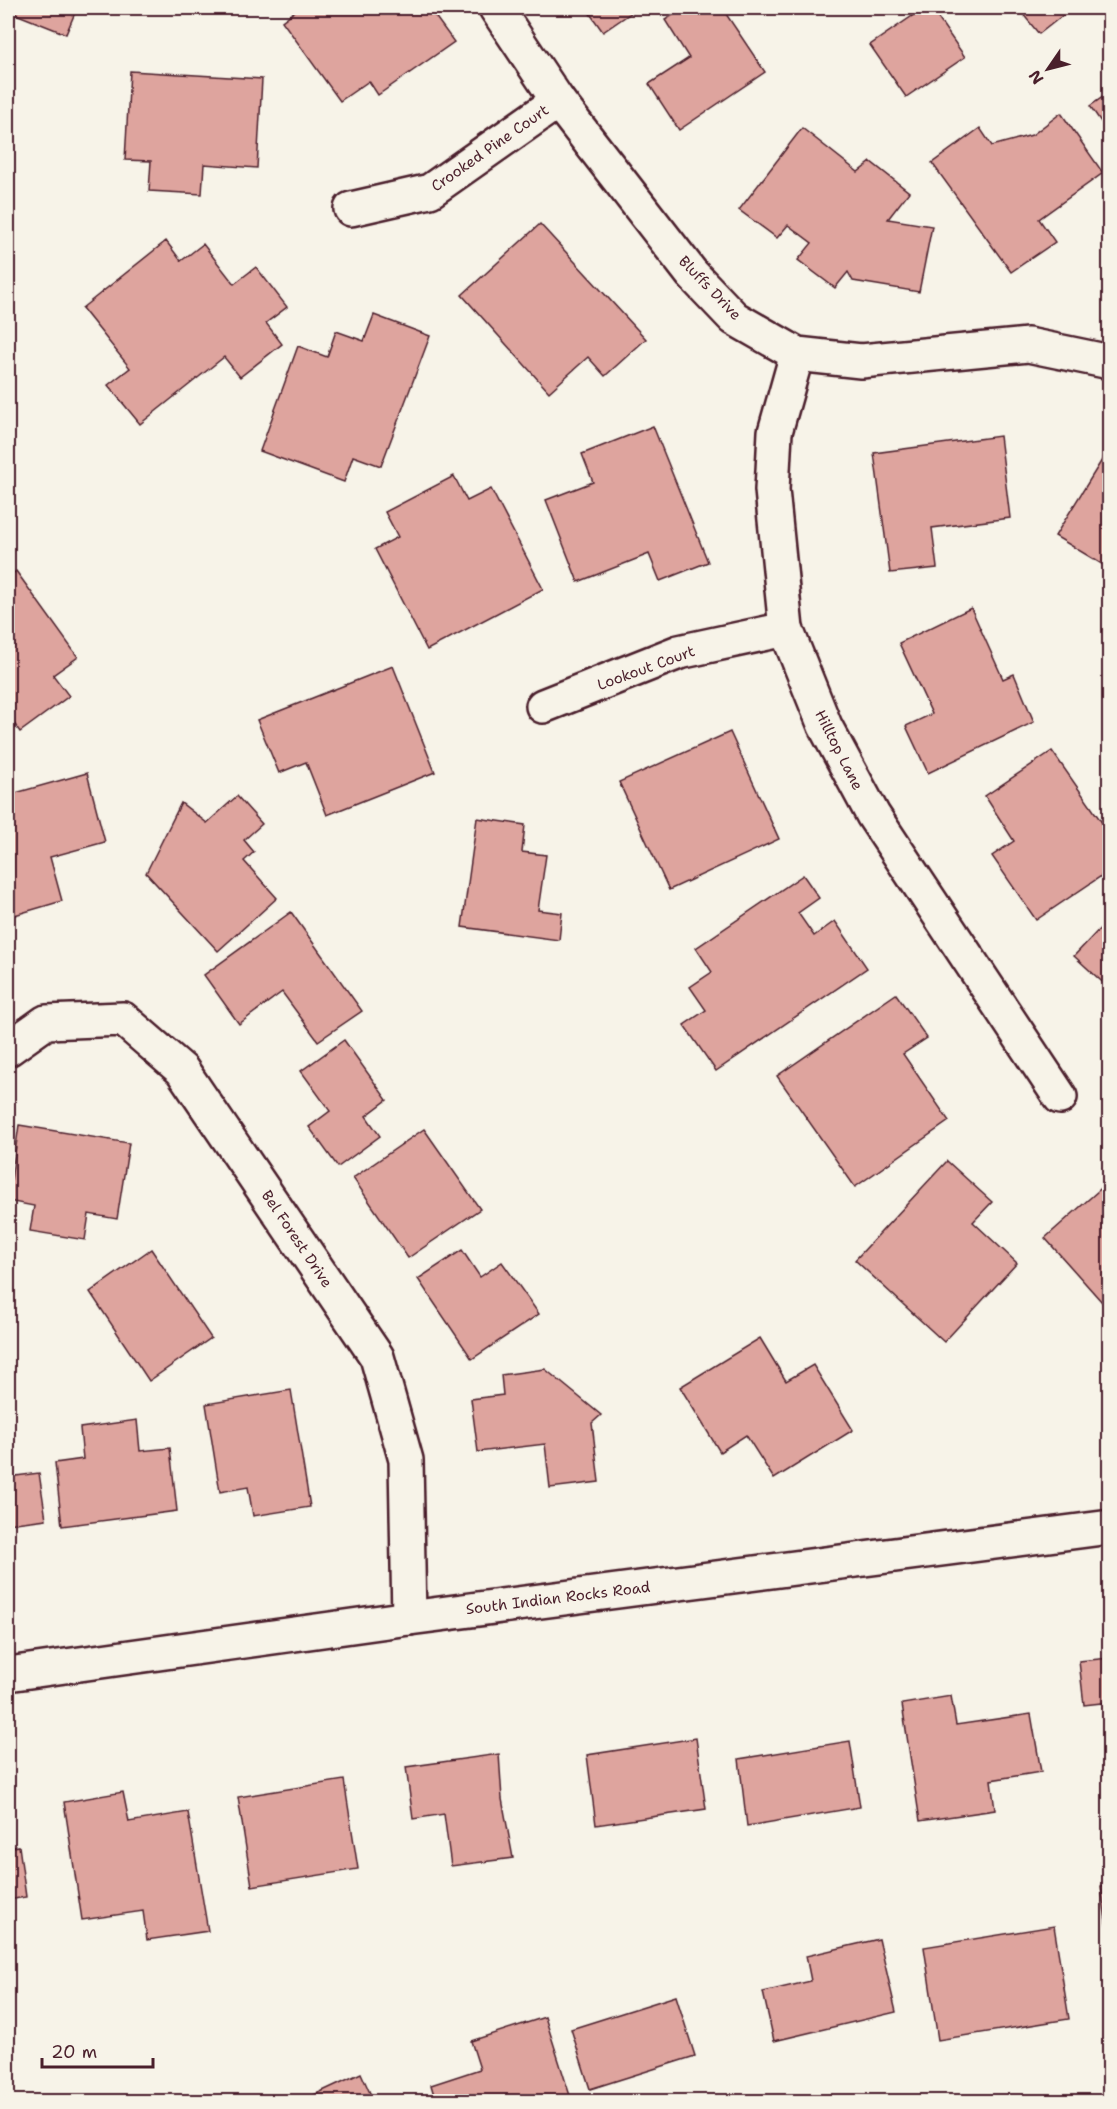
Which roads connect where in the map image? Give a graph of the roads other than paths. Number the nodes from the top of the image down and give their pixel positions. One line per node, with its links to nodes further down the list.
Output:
1 (496, 8): 2 (street, Bluffs Drive)
2 (558, 101): 3 (street, Crooked Pine Court); 4 (street, Bluffs Drive)
3 (351, 209)
4 (797, 354): 5 (street, Bluffs Drive); 6 (street, Hilltop Lane)
5 (1110, 362)
6 (786, 628): 7 (street, Lookout Court); 9 (street, Hilltop Lane)
7 (543, 706)
8 (8, 1049): 11 (street, Bel Forest Drive)
9 (1060, 1097)
10 (1110, 1527): 11 (street, South Indian Rocks Road)
11 (409, 1618): 12 (street, South Indian Rocks Road)
12 (8, 1674)

